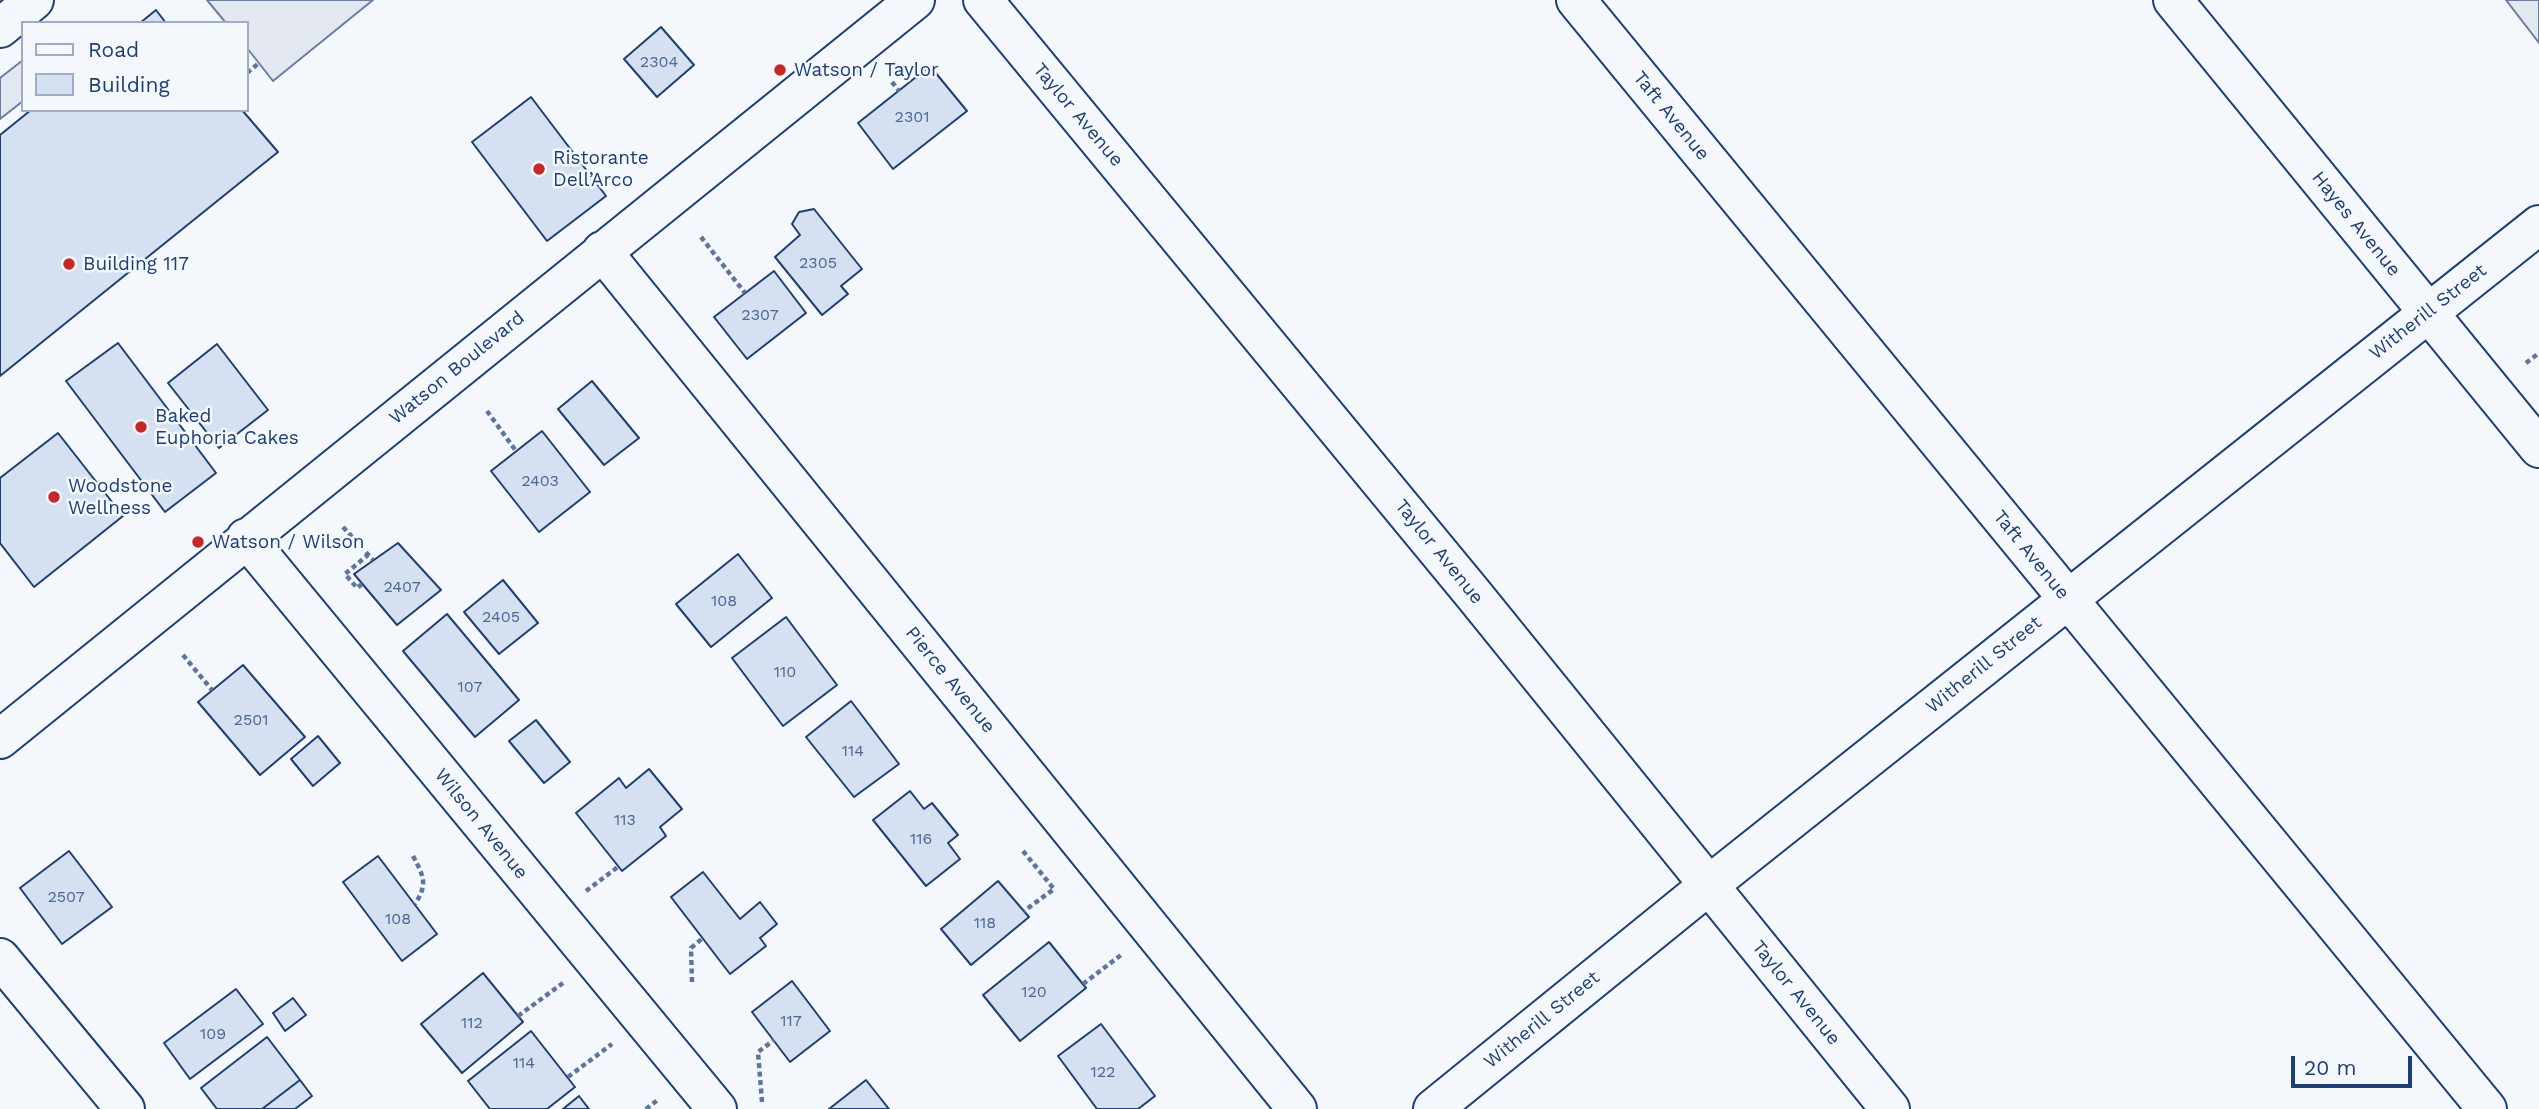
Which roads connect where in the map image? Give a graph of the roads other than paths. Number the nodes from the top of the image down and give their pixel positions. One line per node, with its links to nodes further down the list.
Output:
1 (34, 0): 6 (street)
2 (915, 0): 8 (street, Watson Boulevard)
3 (983, 0): 14 (street, Taylor Avenue)
4 (1576, 0): 12 (street, Taft Avenue)
5 (2174, 0): 9 (street, Hayes Avenue)
6 (0, 28)
7 (2539, 225): 9 (street, Witherill Street)
8 (603, 251): 11 (street, Watson Boulevard); 18 (street, Pierce Avenue)
9 (2428, 312): 10 (street, Hayes Avenue); 12 (street, Witherill Street)
10 (2539, 448)
11 (246, 538): 13 (street, Watson Boulevard); 17 (street, Wilson Avenue)
12 (2067, 598): 14 (street, Witherill Street); 21 (street, Taft Avenue)
13 (0, 739)
14 (1709, 885): 19 (street, Witherill Street); 20 (street, Taylor Avenue)
15 (0, 958): 16 (street)
16 (125, 1109)
17 (716, 1109)
18 (1297, 1109)
19 (1433, 1109)
20 (1890, 1109)
21 (2487, 1109)

